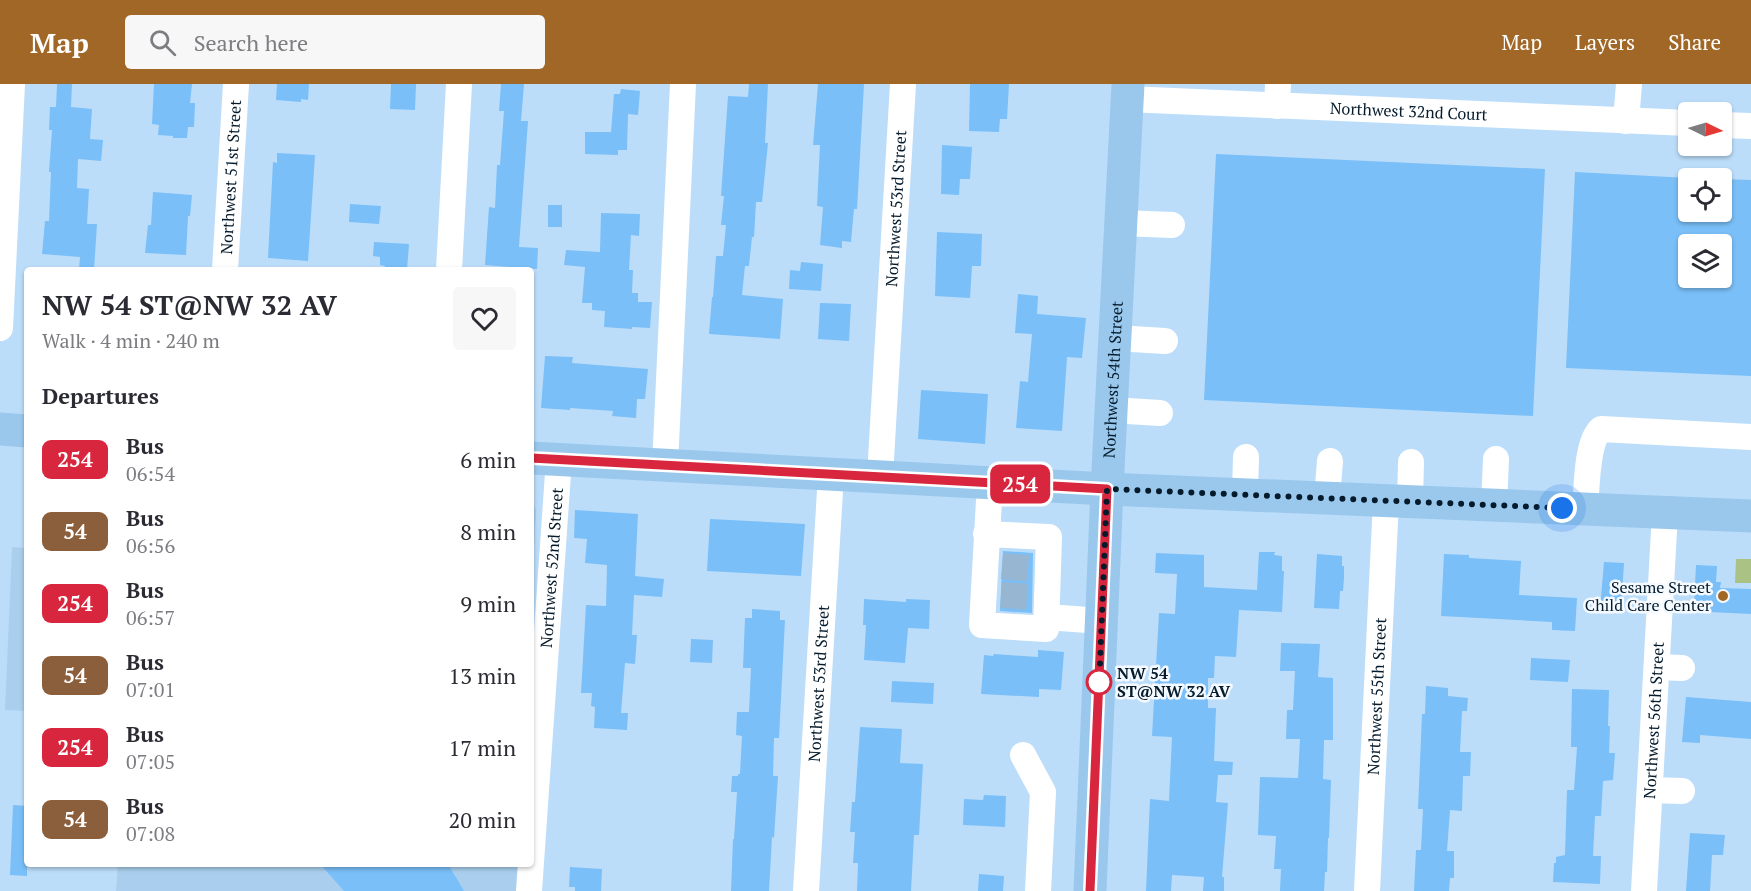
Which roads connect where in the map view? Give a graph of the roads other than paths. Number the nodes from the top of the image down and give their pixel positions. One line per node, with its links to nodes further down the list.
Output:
1 (12, 84): 17 (street)
2 (236, 84): 15 (street, Northwest 51st Street)
3 (459, 84): 16 (street)
4 (683, 84): 30 (street)
5 (903, 84): 32 (street, Northwest 53rd Street)
6 (1629, 84): 9 (street)
7 (1128, 91): 8 (street, Northwest 32nd Court); 13 (main road, Northwest 54th Street)
8 (1277, 95): 9 (street, Northwest 32nd Court)
9 (1626, 121): 10 (street, Northwest 32nd Court)
10 (1678, 123)
11 (1732, 125): 12 (street)
12 (1751, 126)
13 (1121, 223): 14 (street); 18 (main road, Northwest 54th Street)
14 (1172, 225)
15 (225, 267)
16 (449, 267)
17 (0, 328)
18 (1115, 338): 19 (street); 20 (main road, Northwest 54th Street)
19 (1165, 340)
20 (1112, 410): 21 (street); 34 (main road, Northwest 54th Street)
21 (1160, 413)
22 (0, 429): 23 (main road)
23 (24, 431)
24 (1751, 437): 39 (street)
25 (1246, 457): 35 (street)
26 (545, 458): 30 (main road); 46 (street, Northwest 52nd Street)
27 (1496, 459): 38 (street)
28 (1330, 461): 36 (street)
29 (1411, 462): 37 (street, Northwest 55th Street)
30 (665, 465): 31 (main road)
31 (831, 474): 32 (main road); 51 (street, Northwest 53rd Street)
32 (880, 476): 33 (main road)
33 (990, 483): 34 (main road); 42 (street)
34 (1107, 489): 35 (main road); 44 (main road, Northwest 54th Street)
35 (1245, 494): 36 (main road)
36 (1327, 498): 37 (main road)
37 (1398, 501): 38 (main road); 54 (street, Northwest 55th Street)
38 (1494, 506): 39 (main road)
39 (1585, 509): 40 (main road)
40 (1665, 513): 41 (main road); 47 (street, Northwest 56th Street)
41 (1751, 516)
42 (986, 534): 43 (street); 43 (street)
43 (1043, 604): 44 (street)
44 (1101, 621): 53 (main road, Northwest 54th Street)
45 (1023, 755): 52 (street)
46 (534, 756)
47 (1650, 790): 48 (street); 55 (street, Northwest 56th Street)
48 (1682, 791)
49 (530, 867): 50 (street, Northwest 52nd Street)
50 (529, 891)
51 (806, 891)
52 (1038, 891)
53 (1090, 891)
54 (1367, 891)
55 (1644, 891)

